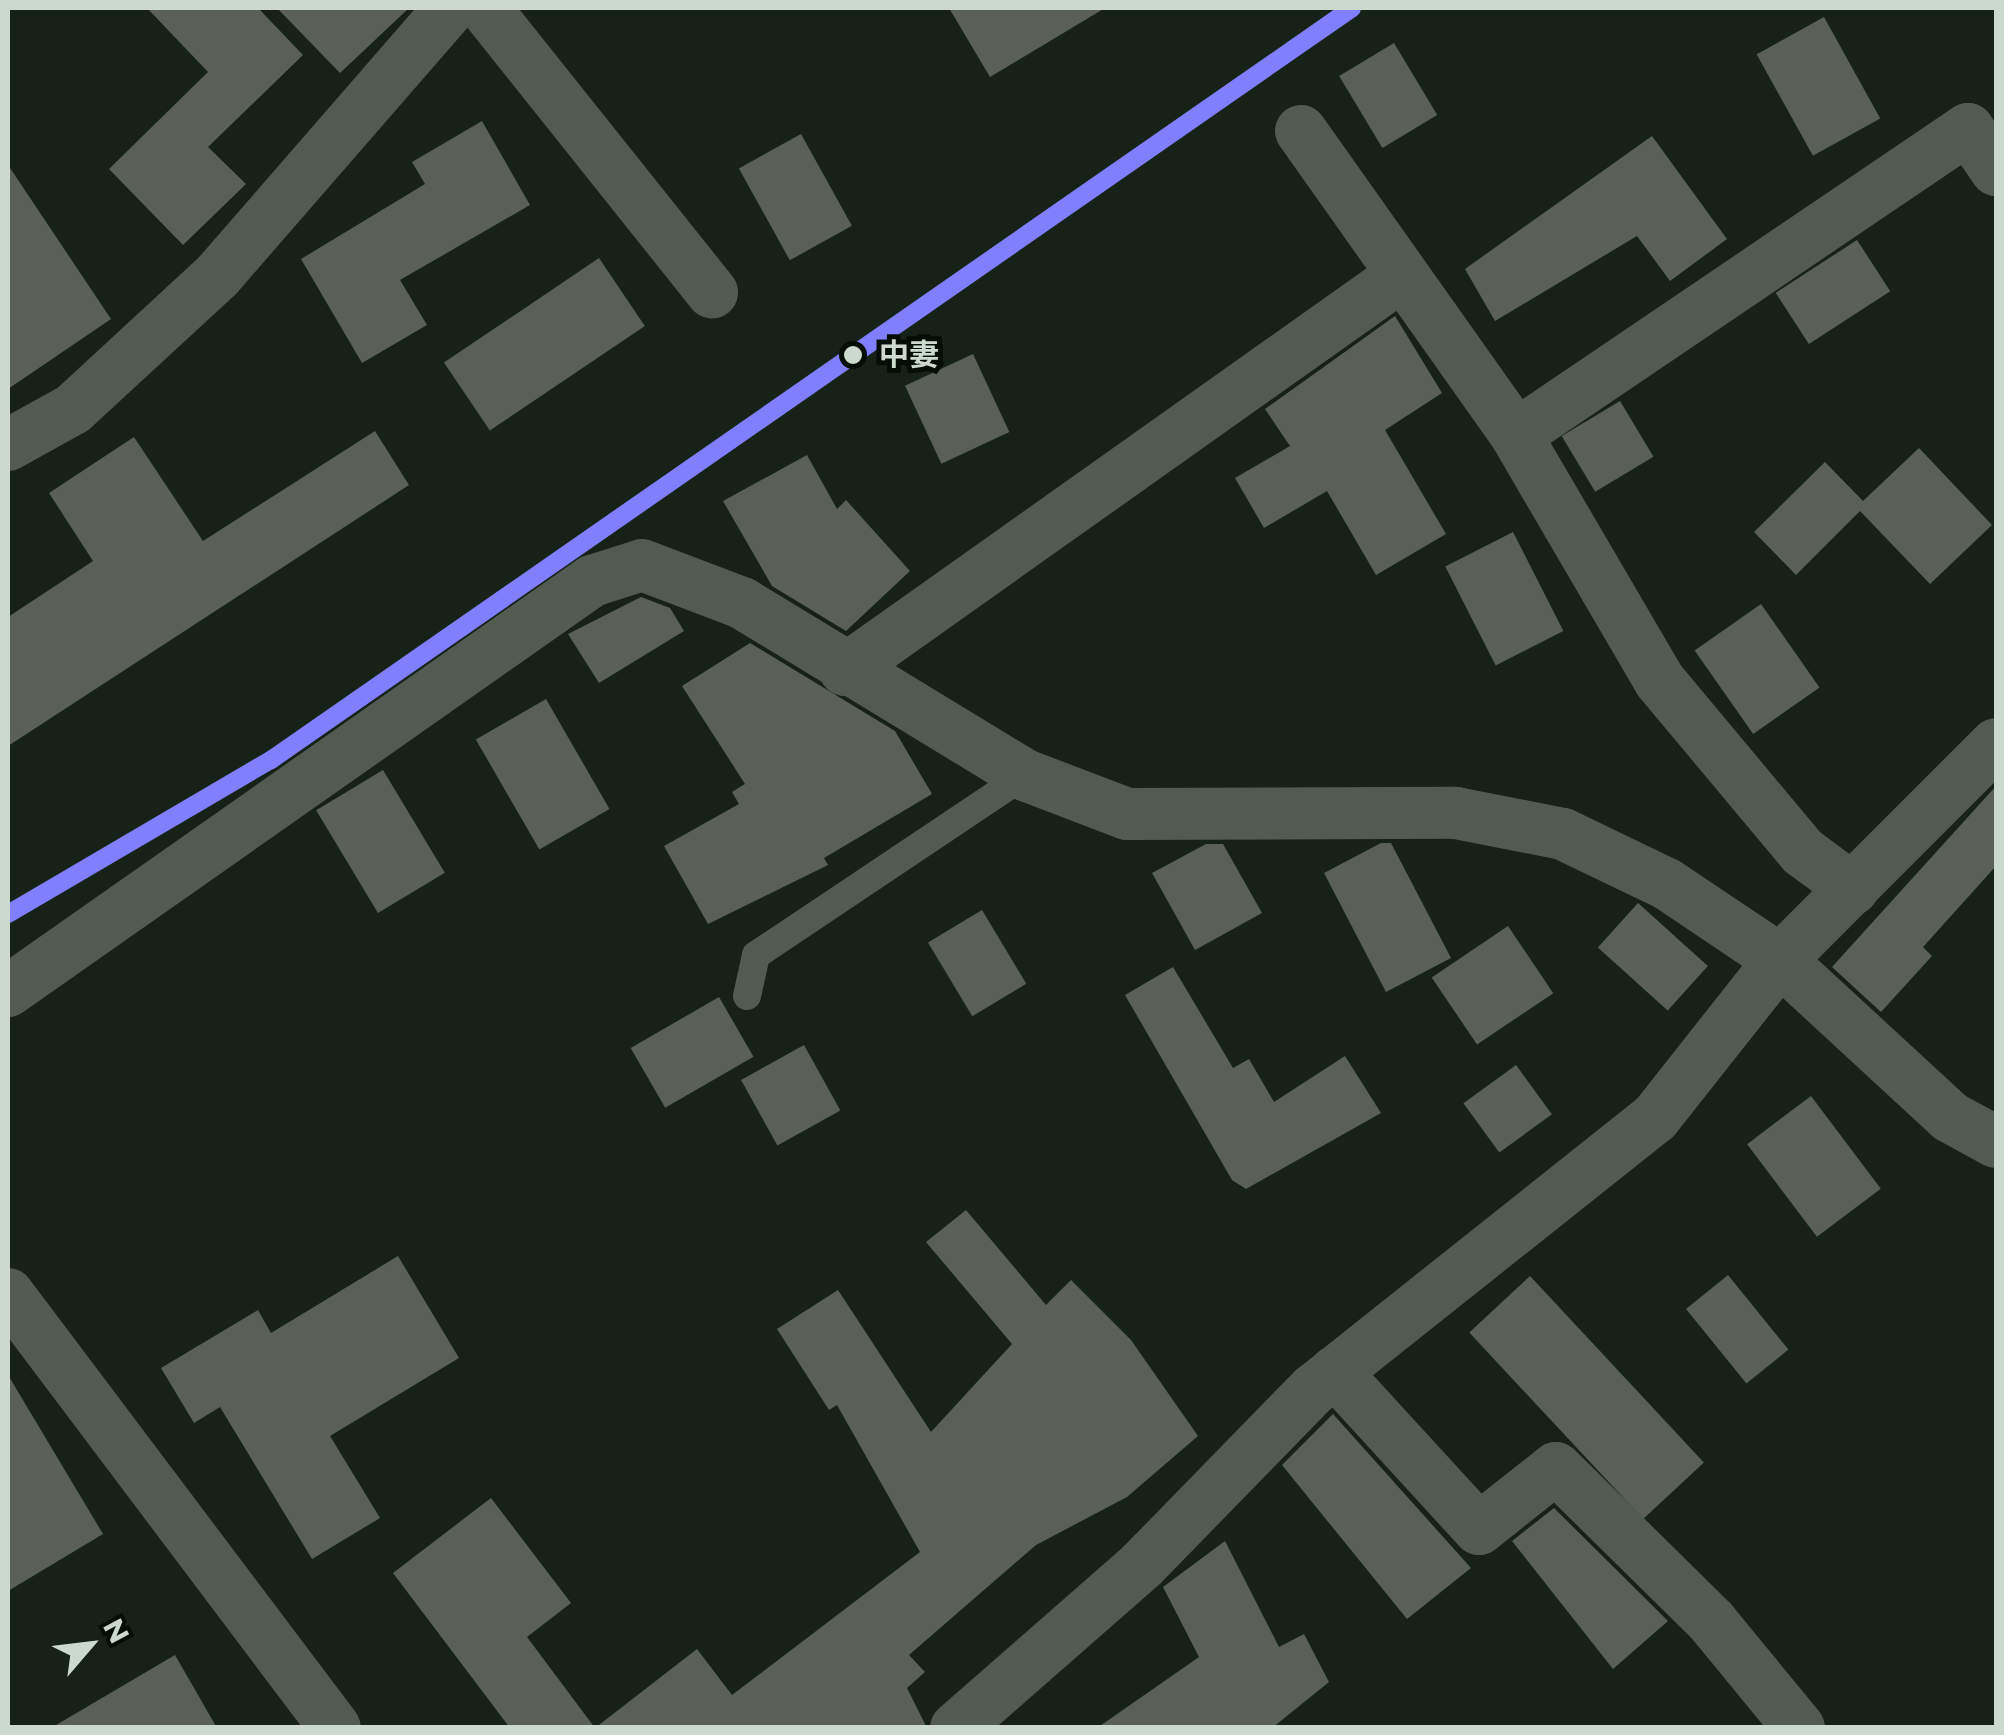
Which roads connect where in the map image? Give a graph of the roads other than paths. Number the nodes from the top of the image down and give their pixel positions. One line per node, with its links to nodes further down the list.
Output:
1 (450, 8): 8 (street)
2 (485, 8): 6 (street)
3 (1301, 131): 5 (street)
4 (1996, 170): 7 (street)
5 (1402, 275): 7 (street); 9 (street)
6 (712, 292)
7 (1516, 435): 12 (street)
8 (8, 445)
9 (845, 670): 11 (street); 14 (street)
10 (1996, 744): 12 (street)
11 (1025, 775): 13 (street); 15 (lane)
12 (1853, 888): 13 (street)
13 (1780, 960): 16 (street); 18 (street)
14 (8, 991)
15 (747, 996)
16 (1996, 1142)
17 (8, 1294): 19 (street)
18 (1335, 1372): 20 (street); 21 (street)
19 (335, 1728)
20 (956, 1728)
21 (1799, 1728)

